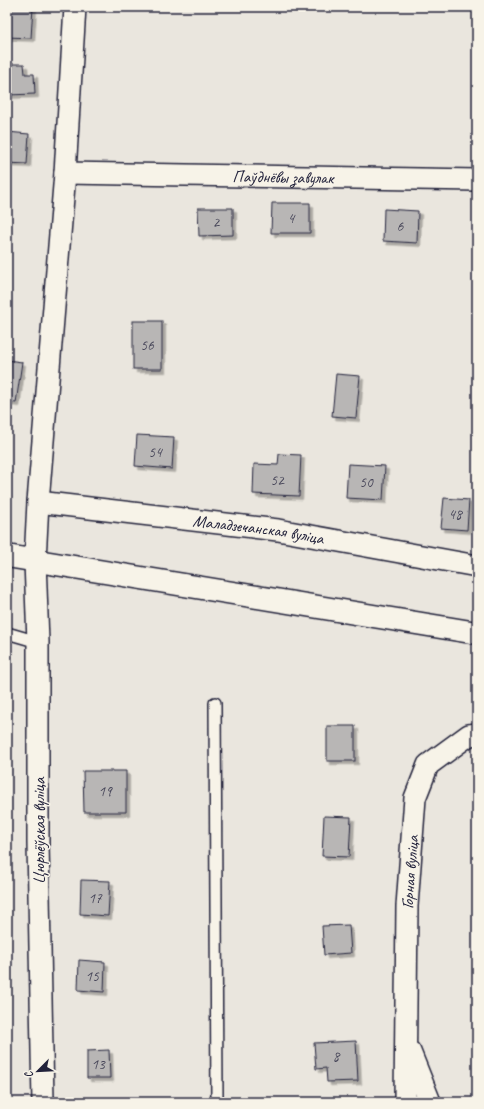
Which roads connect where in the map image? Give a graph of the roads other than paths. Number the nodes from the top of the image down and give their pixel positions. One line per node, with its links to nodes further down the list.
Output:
1 (75, 7): 2 (street, Цюрлёўская вуліца)
2 (65, 173): 3 (street, Паўднёвы завулак); 4 (street, Цюрлёўская вуліца)
3 (477, 180)
4 (38, 502): 6 (street, Цюрлёўская вуліца); 7 (street, Маладзечанская вуліца)
5 (7, 556): 6 (main road)
6 (35, 561): 9 (main road); 10 (street, Цюрлёўская вуліца)
7 (477, 566)
8 (7, 633): 10 (lane)
9 (477, 633)
10 (38, 642): 14 (street, Цюрлёўская вуліца)
11 (215, 703): 15 (lane)
12 (477, 734): 13 (street, Горная вуліца)
13 (406, 1042): 16 (street, Горная вуліца); 17 (street, Горная вуліца)
14 (43, 1102)
15 (217, 1102)
16 (405, 1102)
17 (430, 1102)

